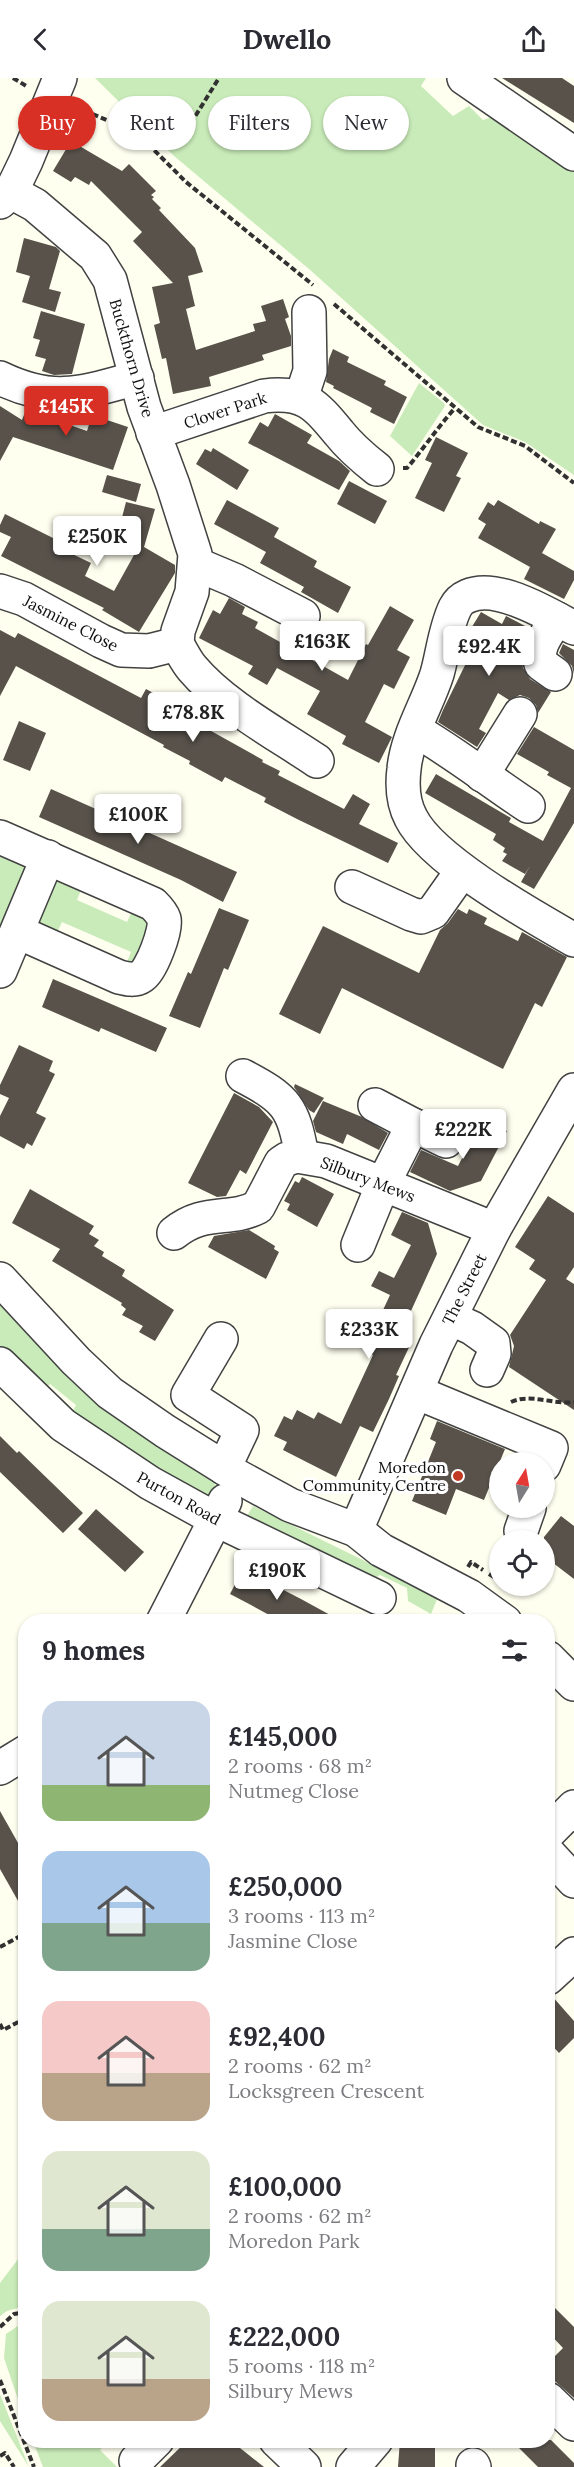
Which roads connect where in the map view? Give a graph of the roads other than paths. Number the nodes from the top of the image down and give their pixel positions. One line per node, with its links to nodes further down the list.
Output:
1 (464, 78): 3 (street)
2 (57, 88): 4 (street)
3 (574, 154)
4 (5, 197): 7 (street, Buckthorn Drive)
5 (320, 302): 8 (street)
6 (0, 378): 7 (street)
7 (137, 378): 9 (street, Buckthorn Drive)
8 (301, 398): 9 (street, Clover Park); 10 (street)
9 (153, 433): 11 (street, Buckthorn Drive)
10 (377, 469)
11 (196, 564): 13 (street); 15 (street, Buckthorn Drive)
12 (0, 591): 15 (street, Jasmine Close)
13 (303, 616)
14 (566, 623): 16 (street); 18 (street)
15 (177, 644): 19 (street)
16 (555, 674)
17 (520, 714): 20 (street)
18 (415, 730): 20 (street); 24 (street)
19 (317, 761)
20 (482, 775): 21 (street)
21 (528, 806)
22 (0, 837): 23 (street)
23 (48, 857): 26 (street); 26 (street)
24 (462, 871): 25 (street); 27 (street)
25 (352, 887)
26 (18, 932): 28 (street)
27 (574, 940)
28 (0, 971)
29 (243, 1076): 34 (street)
30 (574, 1090): 36 (street, The Street)
31 (375, 1105): 32 (street)
32 (413, 1125): 33 (street); 35 (street)
33 (446, 1141)
34 (302, 1156): 35 (street, Silbury Mews); 37 (street, Silbury Mews)
35 (383, 1184): 36 (street, Silbury Mews); 38 (street)
36 (494, 1229): 40 (street, The Street)
37 (174, 1233)
38 (358, 1245)
39 (0, 1279): 46 (street)
40 (450, 1318): 43 (street); 44 (street, The Street)
41 (221, 1339): 46 (street)
42 (0, 1364): 47 (street, Purton Road)
43 (487, 1370)
44 (416, 1392): 45 (street); 48 (street, The Street)
45 (549, 1452)
46 (231, 1472): 47 (street); 48 (street)
47 (217, 1520): 49 (street, Purton Road); 50 (street)
48 (356, 1530): 51 (street)
49 (379, 1598)
50 (166, 1614)
51 (494, 1614)
52 (555, 1665): 53 (street)
53 (574, 1684)
54 (18, 1757): 55 (street)
55 (0, 1768)
56 (574, 1807): 57 (street)
57 (555, 1826)
58 (555, 1861): 59 (street)
59 (574, 1881)
60 (574, 1954): 61 (street)
61 (555, 1972)
62 (555, 2405): 63 (street)
63 (574, 2424)
64 (284, 2448): 66 (street)
65 (369, 2448): 67 (street)
66 (304, 2467)
67 (353, 2467)

